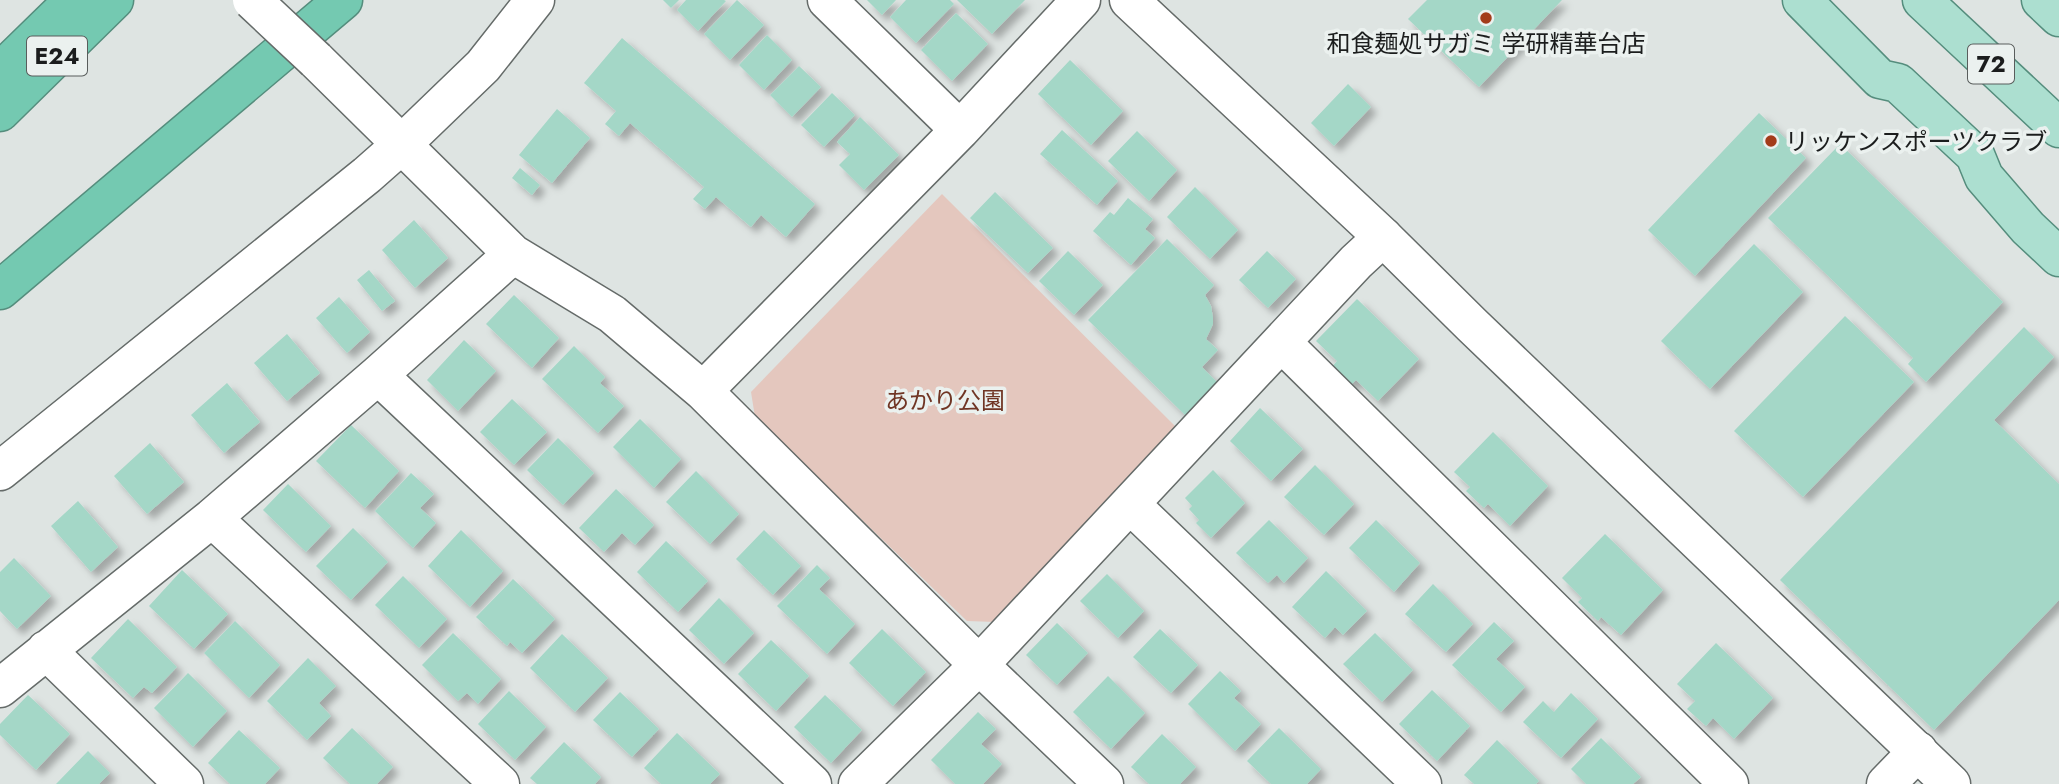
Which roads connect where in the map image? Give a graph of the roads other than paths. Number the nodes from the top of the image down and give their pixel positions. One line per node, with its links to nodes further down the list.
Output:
1 (74, 0): 13 (highway, E24)
2 (114, 0): 14 (highway, E24)
3 (252, 0): 17 (street, bridge)
4 (342, 0): 21 (highway)
5 (535, 0): 17 (street)
6 (827, 0): 16 (street)
7 (1081, 0): 16 (street)
8 (1129, 0): 18 (street)
9 (1802, 0): 20 (main road)
10 (1922, 0): 15 (main road, 72)
11 (2041, 0): 12 (main road)
12 (2059, 17)
13 (0, 72)
14 (0, 112)
15 (2059, 128)
16 (960, 130): 24 (street)
17 (401, 145): 19 (street); 25 (street)
18 (1383, 237): 22 (street); 31 (street)
19 (513, 254): 23 (street); 24 (street)
20 (2059, 257)
21 (0, 290)
22 (1282, 343): 26 (street); 38 (street)
23 (377, 375): 27 (street); 34 (street)
24 (703, 391): 29 (street)
25 (0, 471)
26 (1131, 505): 29 (street); 37 (street)
27 (212, 518): 28 (street); 33 (street)
28 (46, 650): 30 (street); 32 (street)
29 (979, 665): 35 (street); 36 (street)
30 (0, 688)
31 (1918, 751): 39 (street); 40 (street)
32 (184, 784)
33 (500, 784)
34 (812, 784)
35 (859, 784)
36 (1104, 784)
37 (1422, 784)
38 (1729, 784)
39 (1886, 784)
40 (1951, 784)

